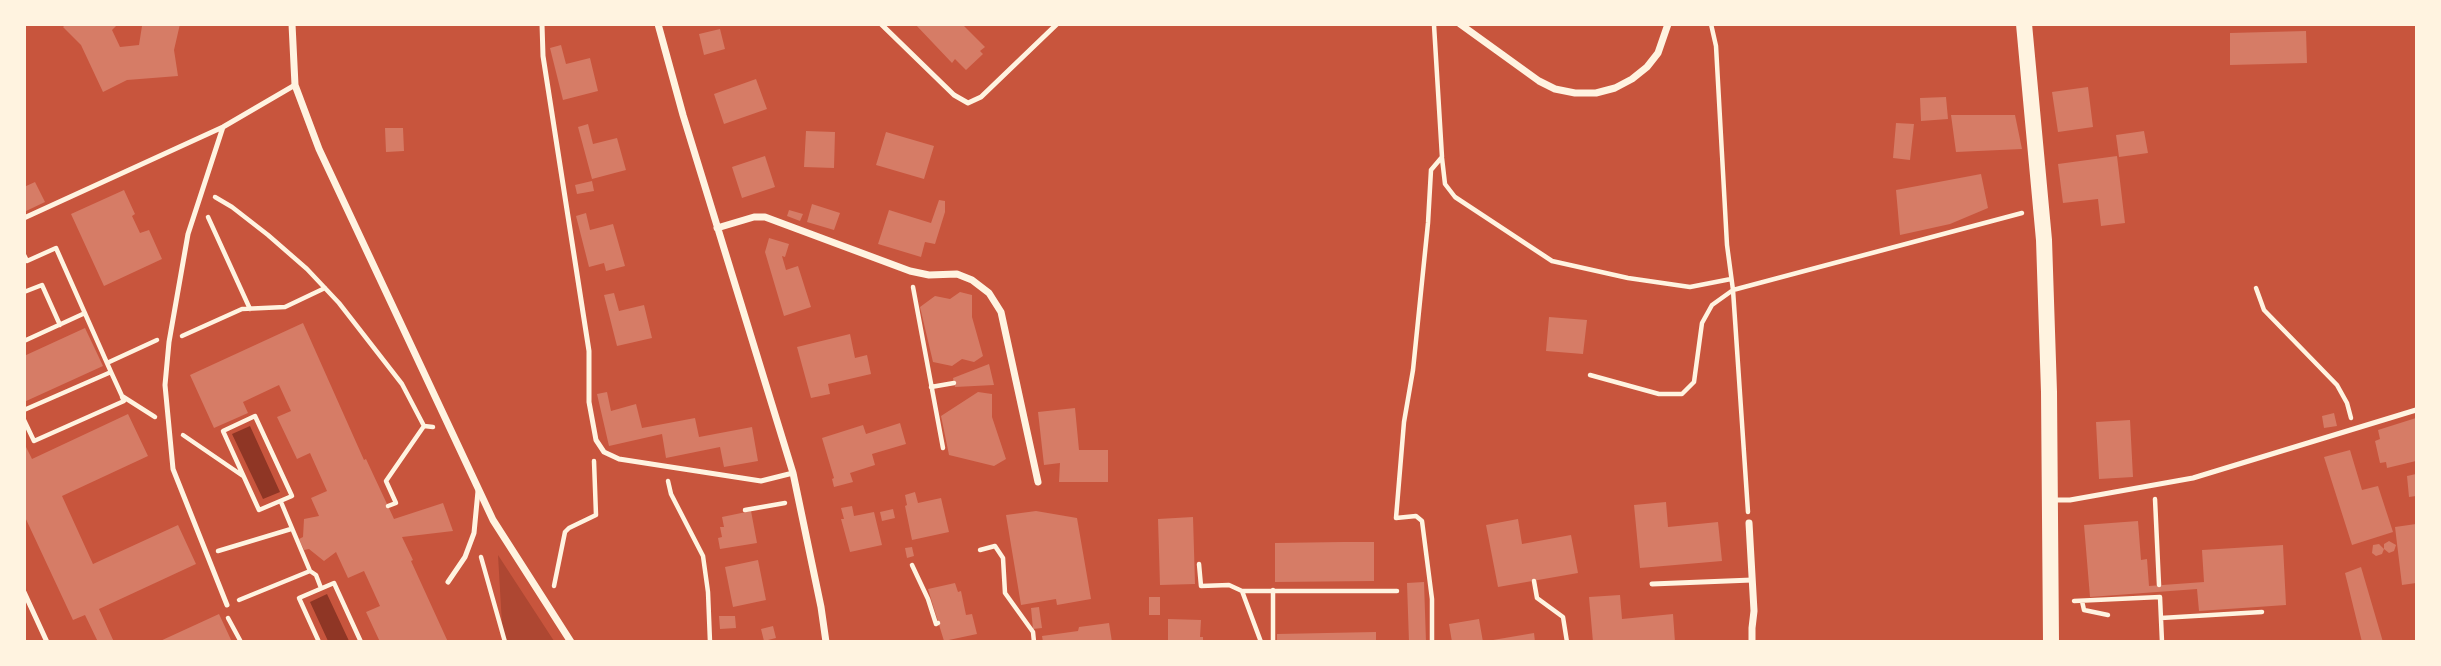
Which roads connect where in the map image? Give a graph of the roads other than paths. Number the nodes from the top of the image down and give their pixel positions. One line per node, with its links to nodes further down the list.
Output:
1 (292, 24): 9 (street)
2 (542, 24): 14 (lane)
3 (658, 24): 12 (street)
4 (881, 24): 5 (lane)
5 (1056, 24)
6 (1460, 24): 7 (street)
7 (1668, 24)
8 (2024, 24): 17 (main road)
9 (295, 85): 10 (lane); 16 (street)
10 (223, 127): 11 (lane); 23 (lane)
11 (24, 218)
12 (718, 228): 14 (street); 15 (street)
13 (2417, 410): 17 (lane)
14 (793, 473): 26 (street)
15 (1038, 482)
16 (478, 490): 20 (lane); 25 (street)
17 (2050, 500): 28 (main road)
18 (1749, 523): 19 (street)
19 (1752, 580): 21 (lane); 27 (street)
20 (448, 582)
21 (1653, 584)
22 (24, 592): 24 (lane)
23 (227, 605)
24 (47, 642)
25 (571, 642)
26 (827, 642)
27 (1752, 642)
28 (2051, 642)

